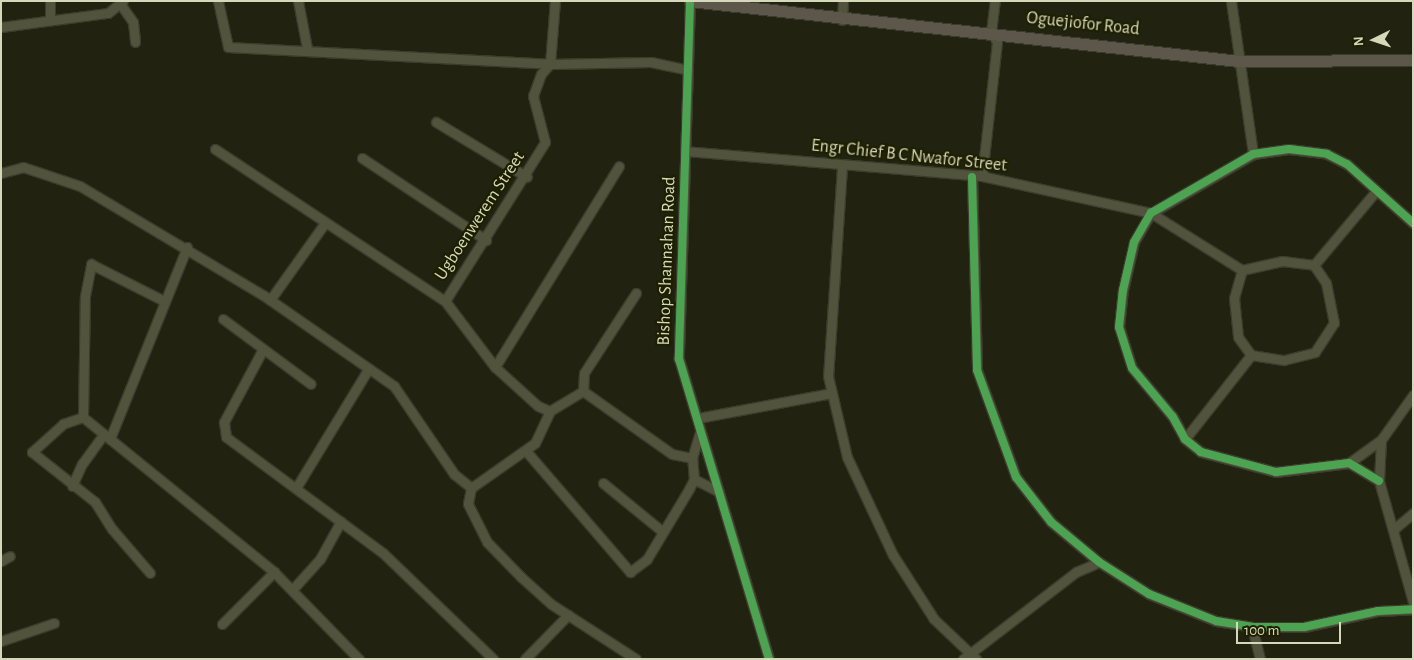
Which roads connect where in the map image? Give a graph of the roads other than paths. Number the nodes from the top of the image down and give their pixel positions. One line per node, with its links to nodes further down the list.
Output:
1 (50, 1): 10 (street)
2 (218, 1): 15 (street)
3 (298, 1): 15 (street)
4 (555, 1): 18 (street)
5 (690, 1): 11 (main road, Oguejiofor Road); 19 (street, Bishop Shannahan Road)
6 (843, 1): 11 (street)
7 (996, 1): 13 (street)
8 (1231, 1): 17 (street)
9 (122, 3): 10 (street); 14 (street)
10 (50, 20): 12 (street)
11 (842, 20): 13 (main road, Oguejiofor Road)
12 (1, 27)
13 (992, 32): 17 (main road, Oguejiofor Road); 28 (street)
14 (135, 42)
15 (307, 48): 18 (street)
16 (1413, 60): 17 (main road, Oguejiofor Road)
17 (1239, 61): 23 (street)
18 (550, 64): 19 (street); 29 (street, Ugboenwerem Street)
19 (688, 70): 22 (street, Bishop Shannahan Road)
20 (436, 122): 29 (street)
21 (215, 149): 33 (street)
22 (688, 150): 26 (street, Engr Chief B C Nwafor Street); 54 (street, Bishop Shannahan Road)
23 (1254, 154): 31 (street); 32 (street)
24 (362, 158): 35 (street)
25 (619, 166): 46 (street)
26 (842, 167): 30 (street, Engr Chief B C Nwafor Street); 50 (street)
27 (1, 173): 36 (street)
28 (982, 176): 30 (street, Engr Chief B C Nwafor Street); 32 (street, Engr Chief B C Nwafor Street)
29 (527, 177): 35 (street, Ugboenwerem Street)
30 (972, 177): 75 (street)
31 (1376, 191): 34 (street); 37 (street)
32 (1151, 213): 38 (street, Engr Chief B C Nwafor Street); 57 (street)
33 (326, 223): 40 (street); 42 (street)
34 (1413, 223)
35 (486, 240): 42 (street, Ugboenwerem Street)
36 (187, 247): 40 (street); 41 (street)
37 (1314, 265): 38 (street); 45 (street)
38 (1242, 270): 45 (street)
39 (636, 293): 49 (street)
40 (270, 300): 47 (street)
41 (164, 301): 53 (street); 56 (street)
42 (445, 301): 46 (street, Ugboenwerem Street)
43 (224, 319): 44 (street)
44 (262, 351): 48 (street); 66 (street)
45 (1251, 355): 57 (street)
46 (495, 367): 52 (street, Ugboenwerem Street)
47 (369, 368): 66 (street); 67 (street)
48 (311, 384)
49 (583, 391): 52 (street); 60 (street)
50 (832, 393): 54 (street); 86 (street)
51 (1413, 395): 58 (street)
52 (550, 411): 59 (street)
53 (83, 416): 56 (street); 65 (street)
54 (698, 418): 55 (street, Bishop Shannahan Road)
55 (700, 431): 60 (street); 68 (street, Bishop Shannahan Road)
56 (107, 437): 65 (street); 76 (street)
57 (1185, 439): 61 (street)
58 (1381, 440): 61 (street); 63 (street)
59 (526, 451): 67 (street); 72 (street)
60 (692, 458): 62 (street)
61 (1349, 463): 63 (street)
62 (694, 479): 68 (street); 72 (street)
63 (1380, 481): 71 (street)
64 (603, 483): 72 (street)
65 (72, 486): 77 (street)
66 (296, 488): 70 (street)
67 (471, 488): 81 (street)
68 (719, 492): 91 (street, Bishop Shannahan Road)
69 (1413, 513): 71 (street)
70 (341, 521): 78 (street); 88 (street)
71 (1394, 529): 79 (street)
72 (663, 532)
73 (10, 556): 74 (street)
74 (1, 561)
75 (1098, 562): 84 (street); 86 (street)
76 (274, 572): 78 (street); 83 (street)
77 (150, 573)
78 (292, 590): 87 (street)
79 (1413, 602)
80 (1413, 609): 84 (street)
81 (568, 614): 89 (street); 90 (street)
82 (54, 623): 85 (street)
83 (222, 624)
84 (1252, 628): 92 (street)
85 (1, 641)
86 (970, 657)
87 (359, 659)
88 (493, 659)
89 (525, 659)
90 (636, 659)
91 (769, 659)
92 (1260, 659)

